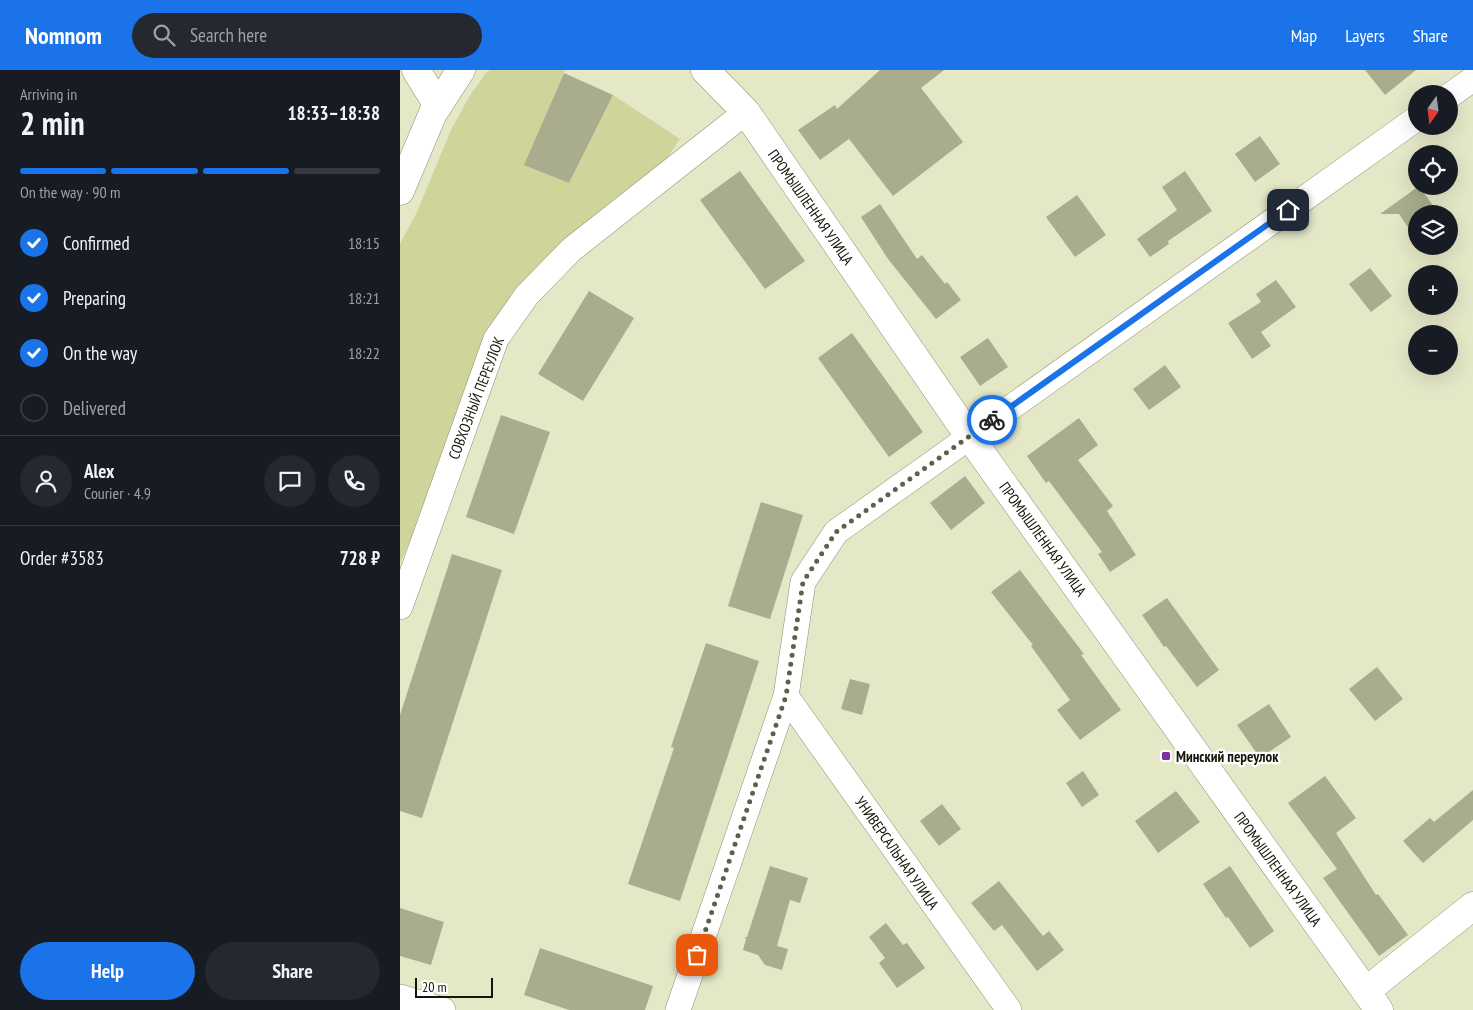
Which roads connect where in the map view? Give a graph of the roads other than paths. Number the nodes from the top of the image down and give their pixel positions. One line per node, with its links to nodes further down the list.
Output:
1 (416, 70): 6 (main road)
2 (461, 70): 6 (main road)
3 (705, 70): 7 (main road, ПРОМЫШЛЕННАЯ УЛИЦА)
4 (1473, 78): 5 (street)
5 (1458, 89)
6 (438, 106): 9 (main road)
7 (746, 112): 10 (main road, ПРОМЫШЛЕННАЯ УЛИЦА); 11 (street, СОВХОЗНЫЙ ПЕРЕУЛОК)
8 (1408, 125): 10 (street)
9 (400, 191)
10 (969, 436): 12 (street); 15 (main road, ПРОМЫШЛЕННАЯ УЛИЦА)
11 (400, 607)
12 (786, 696): 17 (street); 18 (street, УНИВЕРСАЛЬНАЯ УЛИЦА)
13 (1473, 906): 15 (main road)
14 (400, 997): 16 (street)
15 (1372, 1000)
16 (443, 1010)
17 (678, 1010)
18 (1009, 1010)

